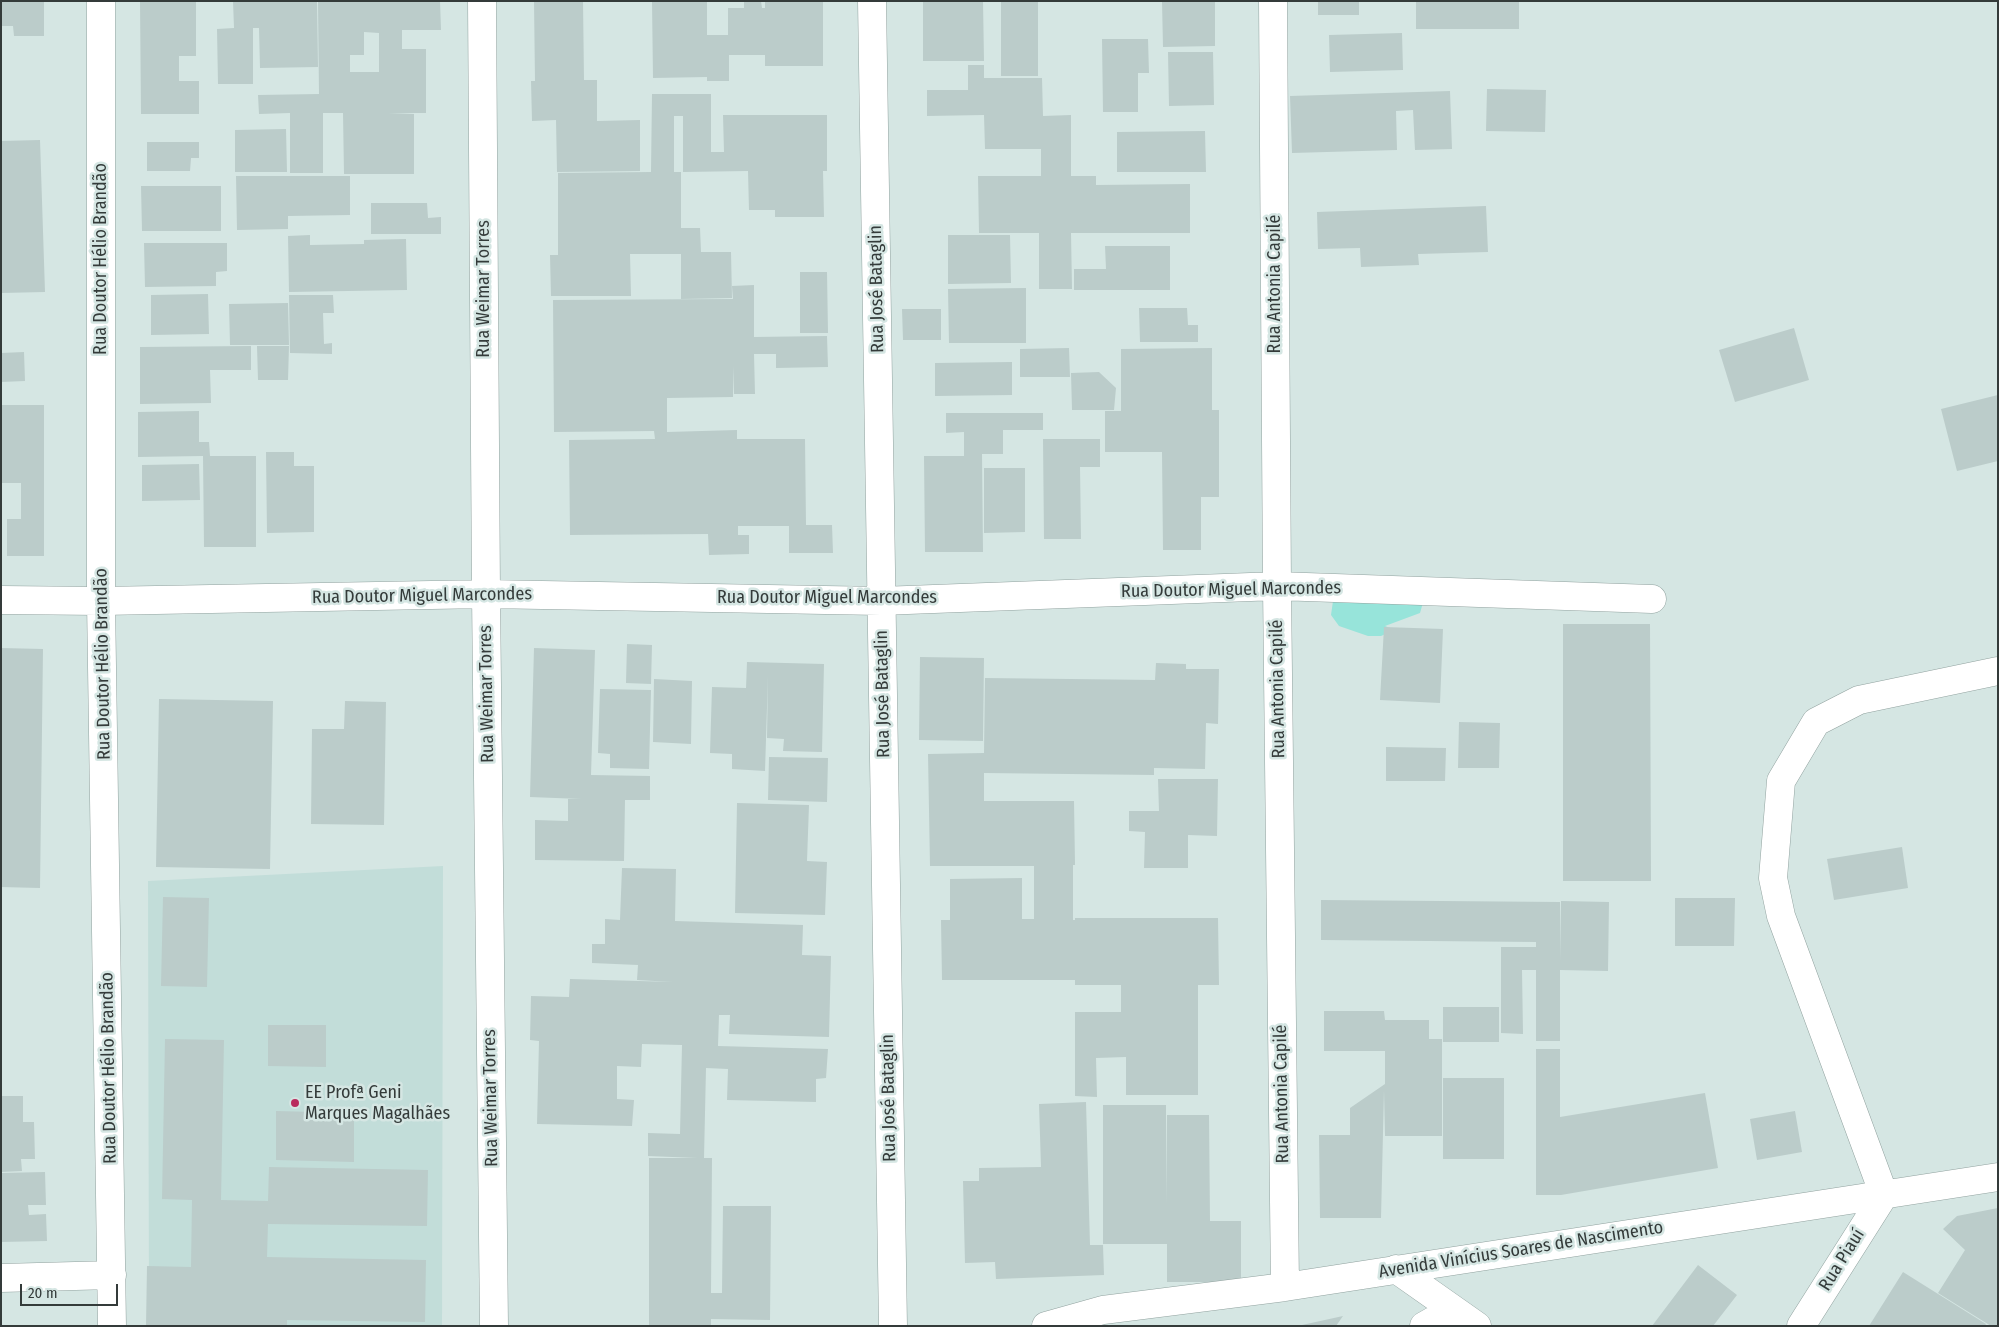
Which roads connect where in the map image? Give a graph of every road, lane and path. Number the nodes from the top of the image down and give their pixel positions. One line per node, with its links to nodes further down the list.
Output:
1 (101, 1): 9 (street, Rua Doutor Hélio Brandão)
2 (482, 1): 6 (street, Rua Weimar Torres)
3 (872, 1): 10 (street, Rua José Bataglin)
4 (1273, 1): 5 (street, Rua Antonia Capilé)
5 (1277, 586): 7 (street, Rua Doutor Miguel Marcondes); 10 (street, Rua Doutor Miguel Marcondes); 17 (street, Rua Antonia Capilé)
6 (486, 594): 9 (street, Rua Doutor Miguel Marcondes); 10 (street, Rua Doutor Miguel Marcondes); 21 (street, Rua Weimar Torres)
7 (1652, 599)
8 (1, 600): 9 (street, Rua Doutor Miguel Marcondes)
9 (101, 601): 15 (street, Rua Doutor Hélio Brandão)
10 (881, 601): 22 (street, Rua José Bataglin)
11 (1998, 671): 13 (street)
12 (1998, 1177): 13 (street, Avenida Vinícius Soares de Nascimento)
13 (1884, 1194): 14 (street, Avenida Vinícius Soares de Nascimento); 26 (street, Rua Piauí)
14 (1396, 1269): 17 (street, Avenida Vinícius Soares de Nascimento); 18 (street)
15 (112, 1275): 16 (street); 20 (street, Rua Doutor Hélio Brandão)
16 (1, 1278)
17 (1285, 1287): 19 (street, Avenida Vinícius Soares de Nascimento)
18 (1452, 1310): 24 (street); 25 (street)
19 (1097, 1318): 23 (street, Avenida Vinícius Soares de Nascimento)
20 (112, 1326)
21 (494, 1326)
22 (893, 1326)
23 (1046, 1326)
24 (1424, 1326)
25 (1477, 1326)
26 (1801, 1326)

